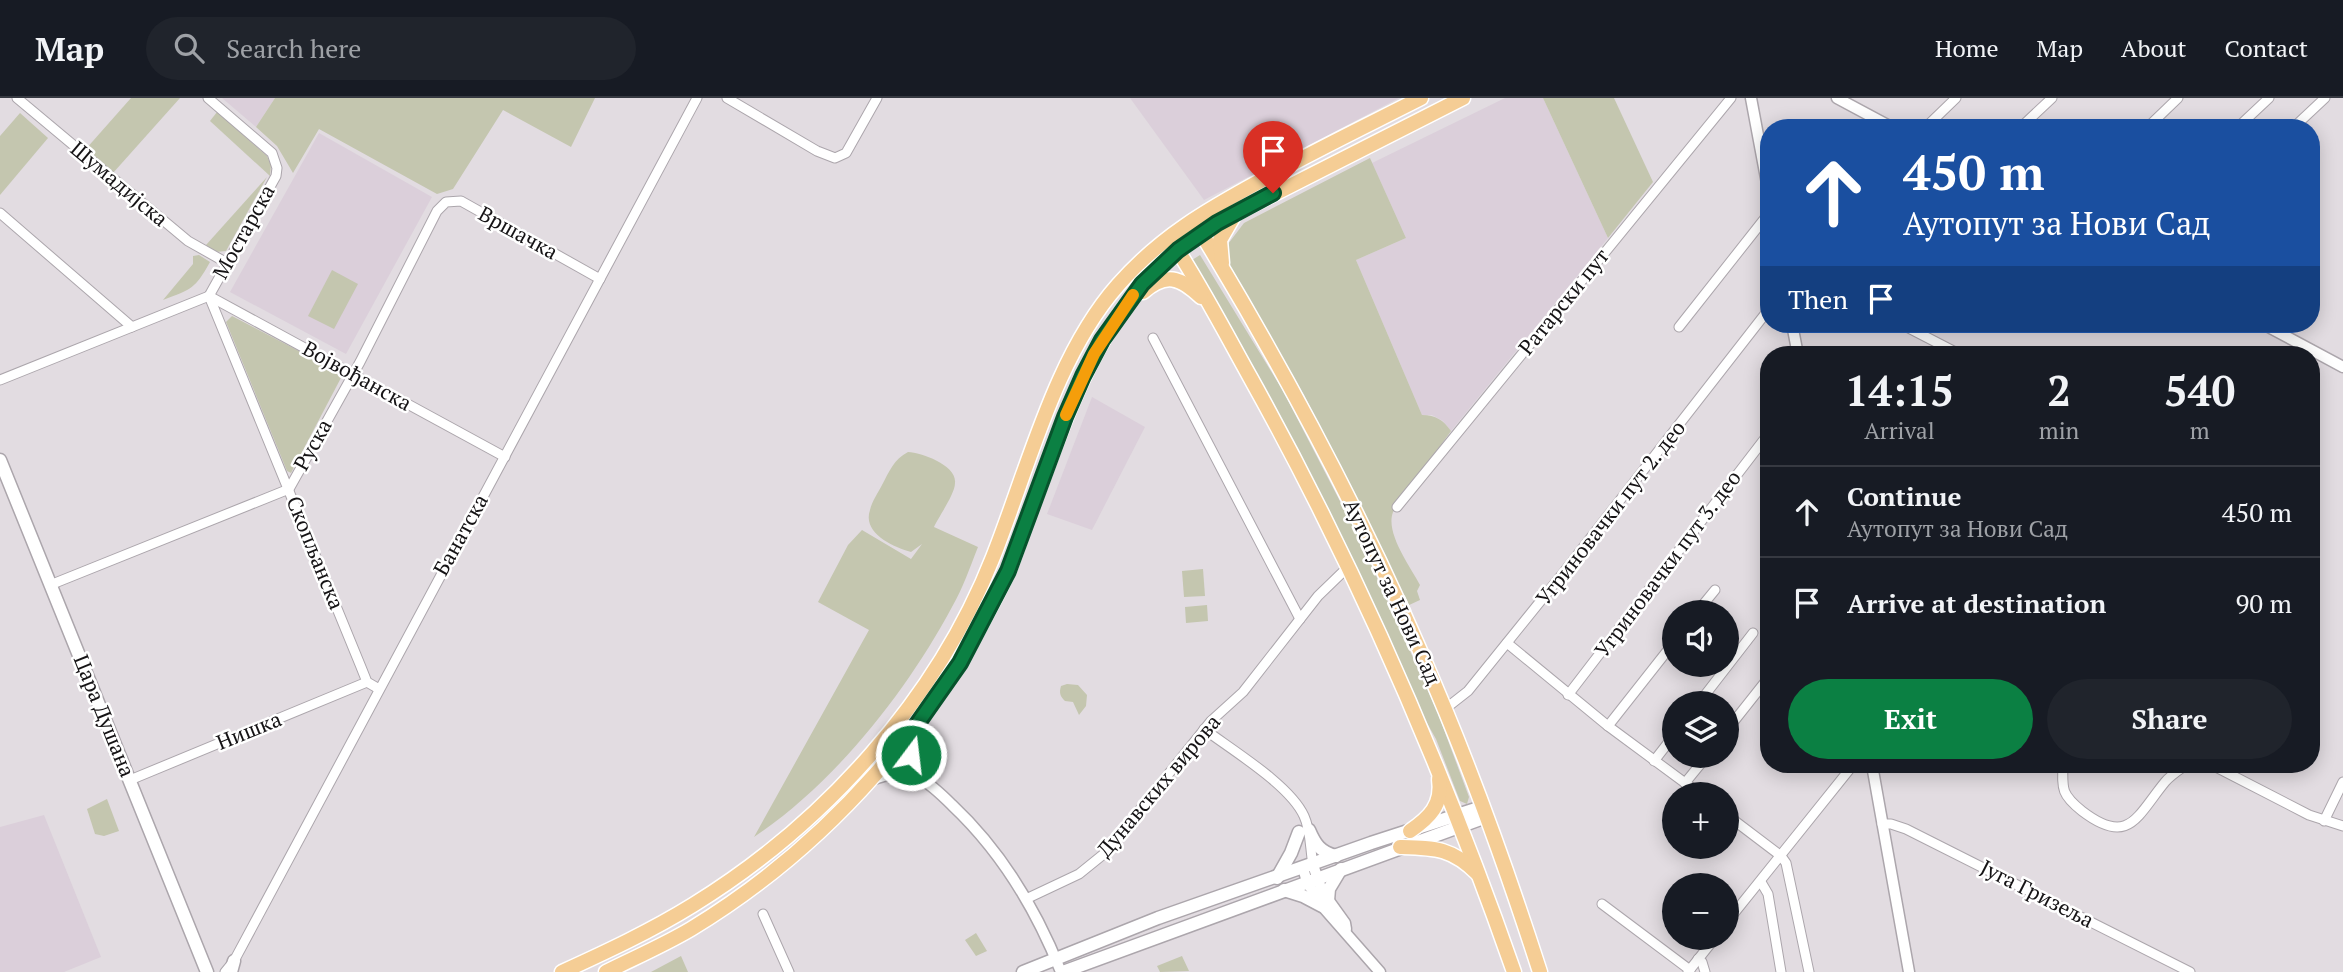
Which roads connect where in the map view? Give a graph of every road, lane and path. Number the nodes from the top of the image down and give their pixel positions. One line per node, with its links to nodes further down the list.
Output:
1 (17, 98): 32 (street, Шумадијска)
2 (208, 98): 32 (street, Мостарска)
3 (698, 98): 34 (street, Банатска)
4 (727, 98): 5 (street)
5 (877, 98)
6 (1421, 98): 27 (main road)
7 (1463, 98): 26 (main road)
8 (1731, 98): 54 (street, Ратарски пут)
9 (1751, 98): 23 (street)
10 (1837, 98): 16 (street)
11 (1956, 98): 18 (street)
12 (2052, 98): 19 (street)
13 (2178, 98): 20 (street)
14 (2269, 98): 21 (street)
15 (2325, 98): 22 (street)
16 (1856, 102): 17 (street)
17 (1880, 119)
18 (1934, 119)
19 (2030, 119)
20 (2156, 119)
21 (2247, 119)
22 (2303, 119)
23 (1760, 146)
24 (437, 211): 34 (street, Вршачка); 48 (street, Руска)
25 (0, 213): 39 (street)
26 (1236, 213): 29 (main road); 33 (main road)
27 (1193, 218): 29 (main road, Аутопут за Нови Сад); 30 (main road)
28 (1760, 224): 40 (street)
29 (1201, 232): 31 (main road); 33 (main road, Аутопут за Нови Сад)
30 (1169, 236): 31 (main road, Аутопут за Нови Сад); 118 (main road)
31 (1178, 250): 36 (main road, Аутопут за Нови Сад); 37 (main road)
32 (226, 263): 35 (street, Мостарска)
33 (1224, 273): 68 (main road, Аутопут за Нови Сад)
34 (600, 279): 51 (street, Банатска)
35 (209, 296): 39 (street); 48 (street, Војвођанска); 53 (street, Скопљанска)
36 (1210, 305): 37 (main road); 55 (main road, Аутопут за Нови Сад)
37 (1123, 310): 72 (main road)
38 (1760, 321): 61 (street, Угриновачки пут 2. део)
39 (132, 327): 49 (street)
40 (1679, 327)
41 (1918, 333): 44 (street)
42 (2278, 333): 45 (street)
43 (1153, 338): 59 (street)
44 (1944, 346)
45 (2298, 346)
46 (2320, 358): 47 (street)
47 (2343, 367)
48 (353, 375): 51 (street, Војвођанска); 53 (street, Руска)
49 (0, 380)
50 (1760, 445): 67 (street, Угриновачки пут 3. део)
51 (505, 457): 65 (street, Банатска)
52 (0, 460): 56 (main road, Цара Душана)
53 (289, 489): 56 (street, Руска); 63 (street, Скопљанска)
54 (1398, 507)
55 (1349, 566): 59 (street, Дунавских вирова); 74 (main road, Аутопут за Нови Сад)
56 (50, 585): 83 (main road, Цара Душана)
57 (1714, 590): 58 (street)
58 (1706, 600)
59 (1300, 619): 71 (street, Дунавских вирова)
60 (1753, 633): 66 (street)
61 (1507, 643): 67 (street); 68 (street, Угриновачки пут 2. део)
62 (1662, 657): 70 (street)
63 (368, 682): 65 (street); 83 (street, Нишка)
64 (1760, 688): 69 (street)
65 (379, 689): 114 (street, Банатска)
66 (1708, 691)
67 (1568, 695): 70 (street)
68 (1445, 709): 88 (main road, Аутопут за Нови Сад)
69 (1739, 715)
70 (1608, 726): 75 (street)
71 (1205, 729): 94 (street); 106 (street, Дунавских вирова)
72 (913, 730): 82 (street); 84 (main road)
73 (1662, 751): 75 (street)
74 (1435, 761): 89 (main road, Аутопут за Нови Сад); 95 (main road)
75 (1654, 761): 85 (street)
76 (1697, 768): 86 (street)
77 (1847, 773): 98 (street)
78 (1873, 773): 92 (street)
79 (2063, 773): 80 (street)
80 (2176, 773)
81 (2228, 773): 90 (street)
82 (918, 778): 84 (street); 106 (street)
83 (131, 780): 116 (main road, Цара Душана)
84 (871, 780): 119 (main road)
85 (1684, 782)
86 (1686, 782)
87 (2343, 782): 90 (street)
88 (1484, 812): 89 (main road); 125 (main road, Аутопут за Нови Сад)
89 (1459, 821): 95 (main road); 96 (main road); 101 (main road, Аутопут за Нови Сад)
90 (2324, 821): 93 (street)
91 (1739, 824): 98 (street)
92 (1882, 824): 129 (street); 130 (street, Југа Гризеља)
93 (2343, 826)
94 (1304, 831): 97 (main road); 99 (street); 102 (main road)
95 (1410, 831): 97 (main road)
96 (1400, 847): 100 (main road); 101 (main road)
97 (1336, 856): 99 (main road)
98 (1781, 856): 104 (street); 128 (street)
99 (1308, 866): 102 (main road); 103 (street)
100 (1341, 869): 103 (main road); 107 (main road)
101 (1480, 876): 124 (main road, Аутопут за Нови Сад)
102 (1277, 878): 112 (main road)
103 (1312, 880): 105 (main road); 107 (street)
104 (1761, 882): 109 (street); 127 (street)
105 (1284, 890): 107 (main road); 122 (main road)
106 (1026, 899): 112 (street)
107 (1325, 903): 123 (street)
108 (1602, 904): 115 (street)
109 (1739, 908)
110 (763, 914): 120 (street)
111 (1705, 950): 113 (street)
112 (1056, 958): 121 (main road); 122 (street)
113 (1698, 959): 115 (street); 126 (street)
114 (232, 967): 117 (street, Банатска)
115 (1689, 971)
116 (207, 972)
117 (225, 972)
118 (562, 972)
119 (606, 972)
120 (789, 972)
121 (1023, 972)
122 (1062, 972)
123 (1380, 972)
124 (1514, 972)
125 (1540, 972)
126 (1705, 972)
127 (1781, 972)
128 (1809, 972)
129 (1909, 972)
130 (2190, 972)

